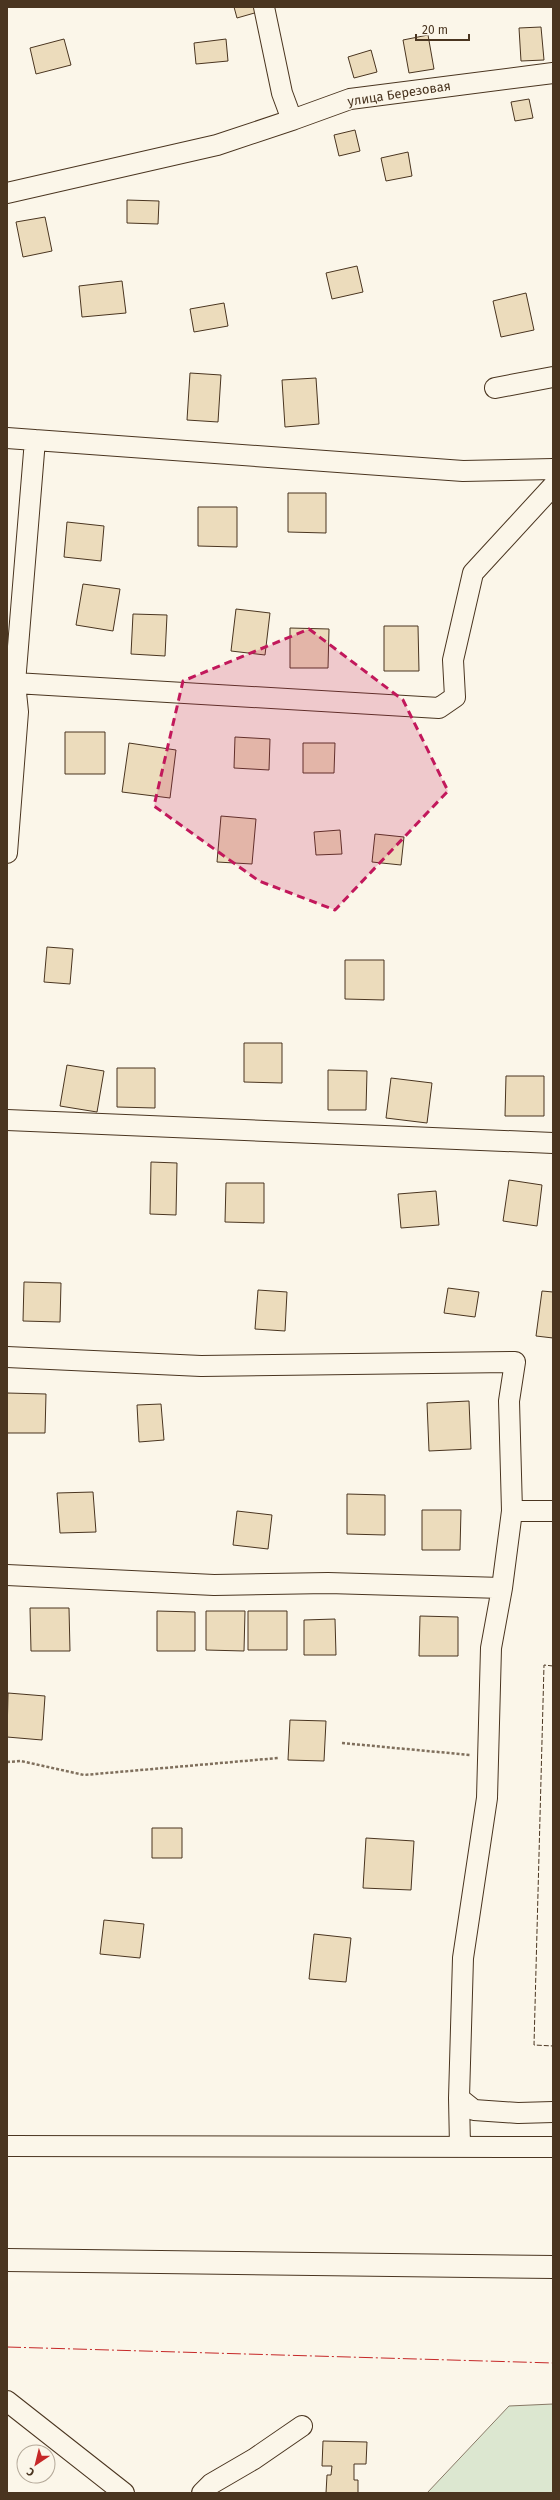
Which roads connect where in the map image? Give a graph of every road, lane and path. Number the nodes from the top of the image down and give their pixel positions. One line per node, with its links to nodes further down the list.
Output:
1 (264, 7): 3 (street)
2 (553, 73): 3 (street, улица Березовая)
3 (292, 120): 4 (street, улица Березовая)
4 (7, 193)
5 (553, 377): 6 (street)
6 (495, 388)
7 (7, 438): 8 (street)
8 (35, 440): 9 (street); 11 (street)
9 (553, 468)
10 (553, 486): 11 (street)
11 (11, 683): 12 (street)
12 (7, 853)
13 (7, 1120): 14 (street)
14 (553, 1143)
15 (7, 1357): 16 (street)
16 (512, 1511): 17 (street); 19 (street)
17 (553, 1511)
18 (7, 1575): 19 (street)
19 (502, 1588): 21 (street)
20 (342, 1743): 21 (path)
21 (488, 1757): 24 (street)
22 (278, 1758): 23 (path)
23 (7, 1762)
24 (458, 2098): 25 (street); 27 (street)
25 (553, 2112)
26 (7, 2146): 27 (street)
27 (460, 2146): 28 (street)
28 (553, 2147)
29 (7, 2260): 30 (main road)
30 (553, 2266)
31 (7, 2401): 33 (street)
32 (302, 2426): 34 (street)
33 (124, 2493)
34 (202, 2493)

